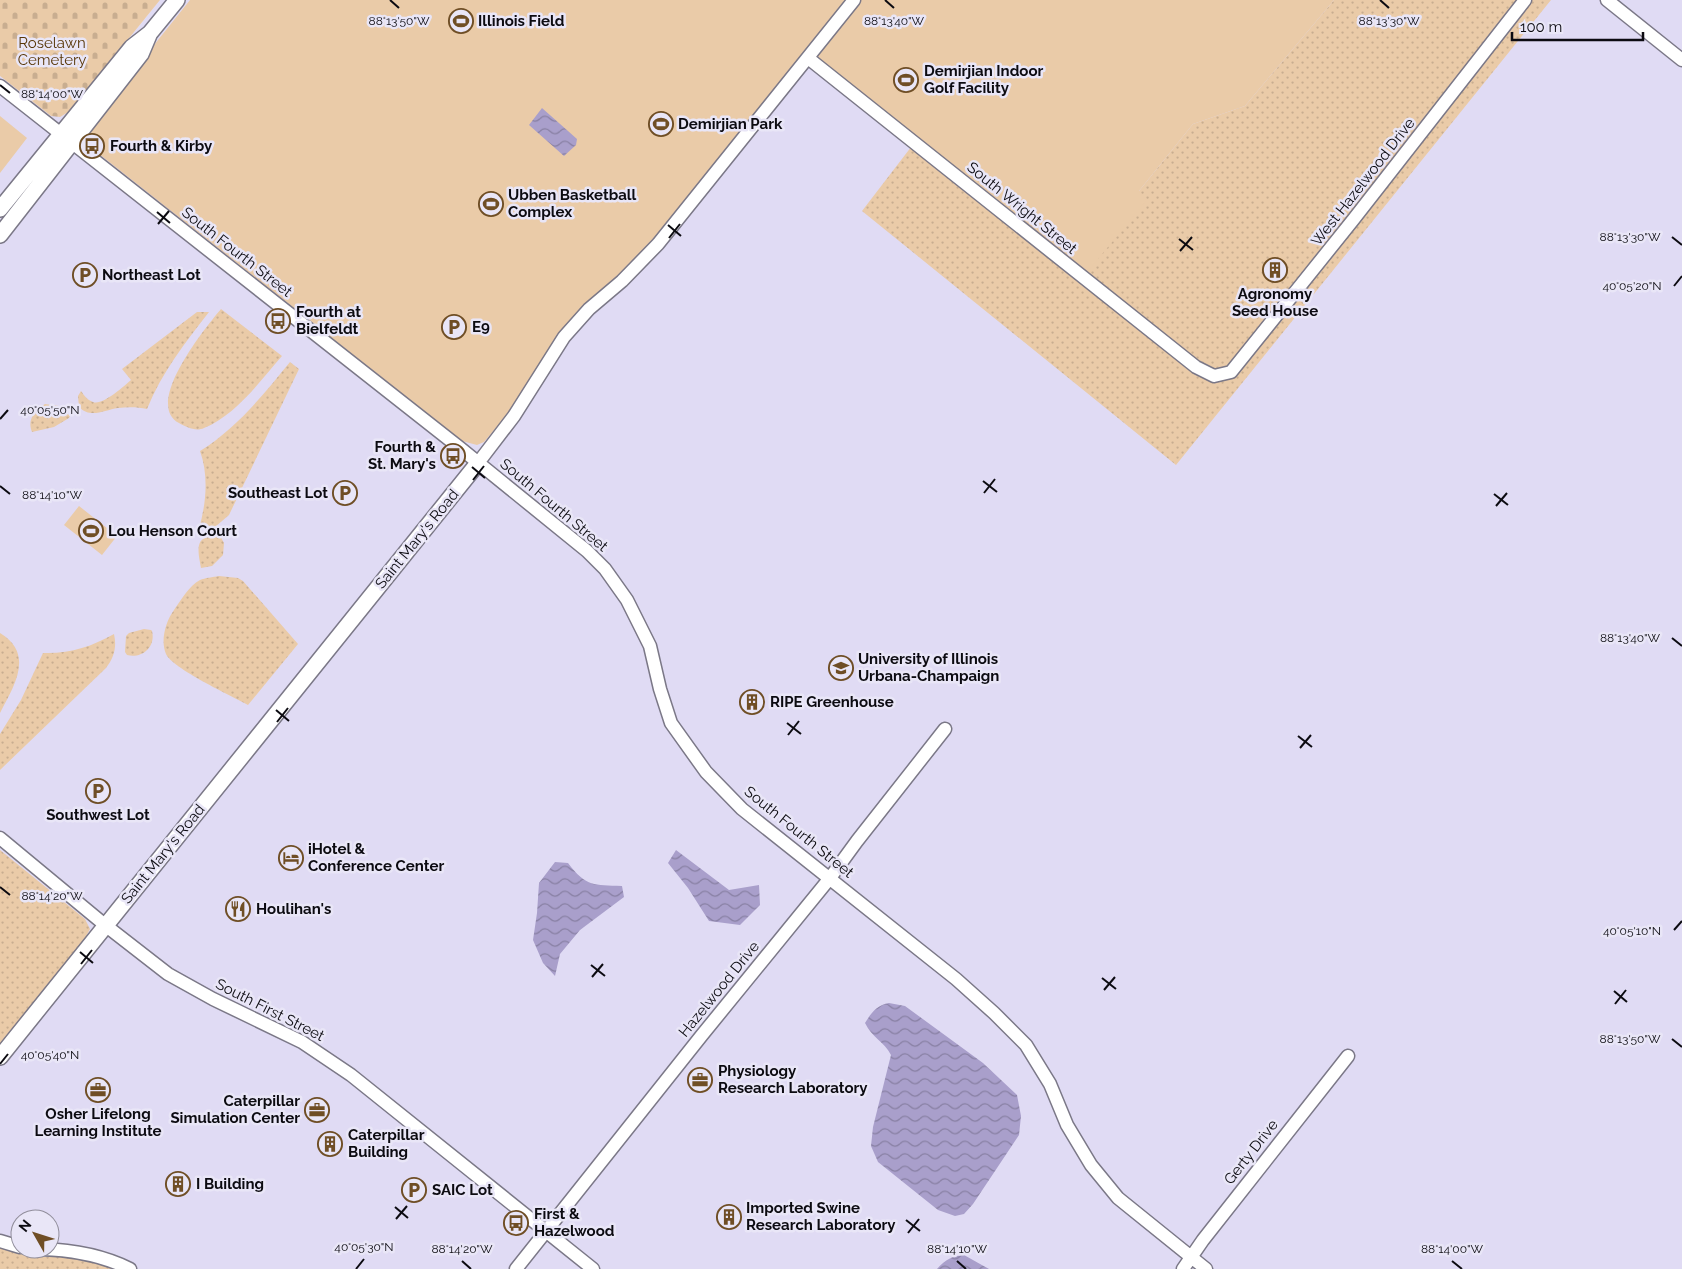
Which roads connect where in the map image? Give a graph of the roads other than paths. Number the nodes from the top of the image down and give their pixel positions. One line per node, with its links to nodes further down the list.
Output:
1 (176, 0): 8 (main road)
2 (854, 0): 5 (street, Saint Mary's Road)
3 (1526, 0): 11 (street, West Hazelwood Drive)
4 (1607, 0): 6 (street)
5 (808, 58): 11 (street, South Wright Street); 12 (street, Saint Mary's Road)
6 (1682, 60)
7 (0, 86): 8 (street, South Fourth Street)
8 (67, 138): 9 (main road); 10 (main road); 12 (street, South Fourth Street)
9 (0, 208)
10 (0, 235)
11 (1219, 376)
12 (478, 463): 15 (street, South Fourth Street); 16 (main road, Saint Mary's Road)
13 (945, 729): 15 (street, Hazelwood Drive)
14 (0, 838): 16 (street, South First Street)
15 (830, 878): 19 (street, Hazelwood Drive); 21 (street, South Fourth Street)
16 (105, 926): 18 (main road, Saint Mary's Road); 19 (street, South First Street)
17 (1348, 1056): 21 (street, Gerty Drive)
18 (0, 1057)
19 (547, 1232): 23 (street, Hazelwood Drive); 24 (street, South First Street)
20 (60, 1250): 22 (street)
21 (1192, 1258): 25 (street, Gerty Drive); 26 (street, South Fourth Street)
22 (130, 1269)
23 (516, 1269)
24 (593, 1269)
25 (1183, 1269)
26 (1206, 1269)

